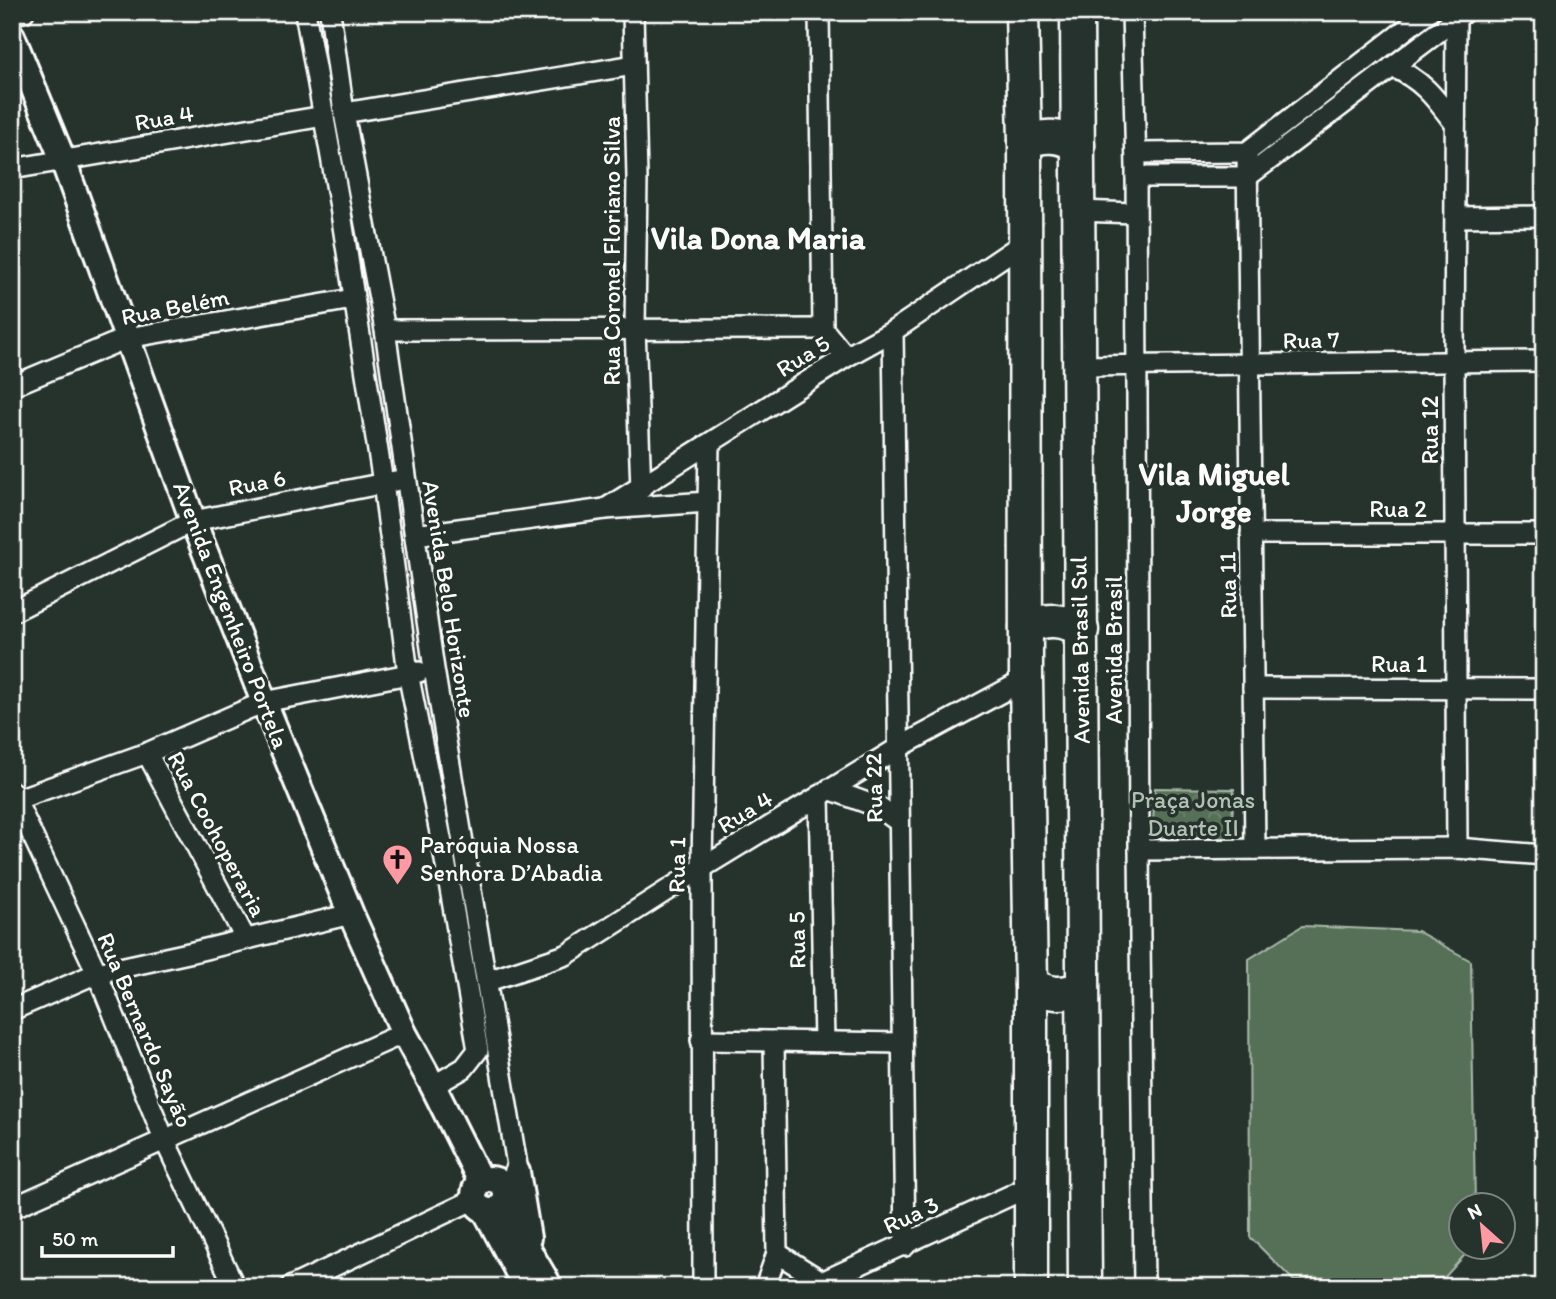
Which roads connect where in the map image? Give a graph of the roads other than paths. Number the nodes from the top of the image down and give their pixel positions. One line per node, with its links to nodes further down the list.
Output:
1 (24, 12): 10 (street)
2 (305, 12): 14 (street, Avenida Belo Horizonte)
3 (330, 12): 13 (street, Avenida Belo Horizonte)
4 (633, 12): 15 (street, Rua Coronel Floriano Silva)
5 (820, 12): 39 (street)
6 (1022, 12): 21 (main road)
7 (1077, 12): 17 (main road, Avenida Brasil Sul)
8 (1132, 12): 24 (street, Avenida Brasil)
9 (1428, 12): 23 (street)
10 (12, 14)
11 (1459, 14): 16 (street); 20 (street, Rua 12)
12 (12, 36): 25 (street, Avenida Engenheiro Portela)
13 (334, 40): 14 (street); 18 (street, Avenida Belo Horizonte)
14 (311, 44): 19 (street, Avenida Belo Horizonte)
15 (634, 65): 18 (street); 37 (street, Rua Coronel Floriano Silva)
16 (1392, 67): 20 (street); 28 (street)
17 (1078, 111): 21 (main road); 22 (main road, Avenida Brasil Sul)
18 (344, 113): 29 (street, Avenida Belo Horizonte)
19 (324, 116): 25 (street, Rua 4); 30 (street, Avenida Belo Horizonte)
20 (1455, 124): 34 (street, Rua 12)
21 (1024, 127): 22 (main road); 35 (main road)
22 (1078, 145): 31 (main road, Avenida Brasil Sul)
23 (1247, 152): 24 (street); 28 (street, Rua 11)
24 (1136, 153): 27 (street, Avenida Brasil)
25 (63, 160): 26 (street, Rua 4); 41 (street, Avenida Engenheiro Portela)
26 (12, 169)
27 (1136, 177): 28 (street); 32 (street, Avenida Brasil)
28 (1247, 177): 45 (street, Rua 11)
29 (360, 204): 30 (street); 38 (street, Avenida Belo Horizonte)
30 (340, 207): 36 (street, Avenida Belo Horizonte)
31 (1078, 211): 32 (street); 46 (main road, Avenida Brasil Sul)
32 (1135, 212): 47 (street, Avenida Brasil)
33 (1544, 216): 34 (street)
34 (1455, 217): 44 (street, Rua 12)
35 (1025, 242): 40 (street, Rua 5); 60 (main road)
36 (353, 299): 41 (street, Rua Belém); 51 (street, Avenida Belo Horizonte)
37 (635, 328): 38 (street); 39 (street); 52 (street, Rua Coronel Floriano Silva)
38 (385, 330): 50 (street, Avenida Belo Horizonte)
39 (824, 330): 42 (street)
40 (893, 331): 42 (street, Rua 5); 70 (street, Rua 22)
41 (127, 338): 48 (street, Rua Belém); 55 (street, Avenida Engenheiro Portela)
42 (846, 358): 49 (street, Rua 5)
43 (1544, 361): 44 (street, Rua 7)
44 (1454, 362): 45 (street, Rua 7); 57 (street, Rua 12)
45 (1249, 365): 47 (street, Rua 7); 56 (street, Rua 11)
46 (1080, 366): 47 (street, Rua 7); 62 (main road, Avenida Brasil Sul)
47 (1137, 366): 77 (street, Avenida Brasil)
48 (12, 386)
49 (709, 444): 52 (street, Rua 5); 53 (street, Rua 1)
50 (405, 478): 51 (street, Rua 6); 59 (street, Avenida Belo Horizonte)
51 (383, 483): 55 (street, Rua 6); 64 (street, Avenida Belo Horizonte)
52 (640, 489): 54 (street, Rua 5)
53 (708, 502): 54 (street, Rua 5); 79 (street, Rua 1)
54 (605, 509): 59 (street, Rua 5)
55 (193, 521): 61 (street, Rua 6); 69 (street, Avenida Engenheiro Portela)
56 (1251, 534): 57 (street, Rua 2); 66 (street, Rua 11)
57 (1455, 534): 58 (street, Rua 2); 67 (street, Rua 12)
58 (1544, 534)
59 (415, 535): 63 (street, Avenida Belo Horizonte)
60 (1026, 611): 62 (main road); 65 (main road)
61 (12, 612)
62 (1080, 615): 85 (main road, Avenida Brasil Sul)
63 (434, 669): 64 (street); 83 (street, Avenida Belo Horizonte)
64 (408, 673): 69 (street); 94 (street, Avenida Belo Horizonte)
65 (1026, 678): 70 (street, Rua 4); 84 (main road)
66 (1253, 688): 67 (street, Rua 1); 76 (street, Rua 11)
67 (1456, 688): 68 (street, Rua 1); 75 (street, Rua 12)
68 (1544, 689)
69 (264, 702): 71 (street); 80 (street, Avenida Engenheiro Portela)
70 (898, 748): 72 (street, Rua 4); 74 (street, Rua 22)
71 (147, 753): 73 (street); 81 (street, Rua Coohoperaria)
72 (824, 793): 74 (street); 79 (street, Rua 4); 92 (street, Rua 5)
73 (13, 798): 82 (street, Rua Bernardo Sayão)
74 (899, 822): 93 (street, Rua 22)
75 (1457, 848): 76 (street); 78 (street)
76 (1255, 849): 77 (street)
77 (1139, 850): 111 (street, Avenida Brasil)
78 (1544, 855)
79 (702, 868): 83 (street, Rua 4); 90 (street, Rua 1)
80 (351, 914): 81 (street); 89 (street, Avenida Engenheiro Portela)
81 (245, 938): 82 (street)
82 (97, 973): 86 (street); 95 (street, Rua Bernardo Sayão)
83 (488, 981): 97 (street, Avenida Belo Horizonte)
84 (1031, 984): 85 (main road); 87 (main road)
85 (1082, 987): 88 (main road, Avenida Brasil Sul)
86 (12, 1010)
87 (1031, 1017): 88 (main road); 96 (main road)
88 (1082, 1019): 110 (main road, Avenida Brasil Sul)
89 (404, 1032): 94 (street, Avenida Engenheiro Portela); 95 (street)
90 (702, 1040): 91 (street); 107 (street, Rua 1)
91 (774, 1041): 92 (street); 101 (street)
92 (824, 1042): 93 (street)
93 (902, 1043): 99 (street, Rua 22)
94 (433, 1086): 97 (street, Avenida Engenheiro Portela)
95 (164, 1139): 98 (street); 103 (street, Rua Bernardo Sayão)
96 (1031, 1186): 99 (street, Rua 3); 109 (main road)
97 (494, 1193): 100 (street); 100 (street); 104 (street); 105 (street)
98 (12, 1208)
99 (905, 1245): 102 (street, Rua 3)
100 (531, 1253): 106 (street)
101 (777, 1253): 102 (street); 108 (street)
102 (820, 1285)
103 (235, 1287)
104 (290, 1287)
105 (526, 1287)
106 (550, 1287)
107 (703, 1287)
108 (765, 1287)
109 (1031, 1287)
110 (1085, 1287)
111 (1144, 1287)

